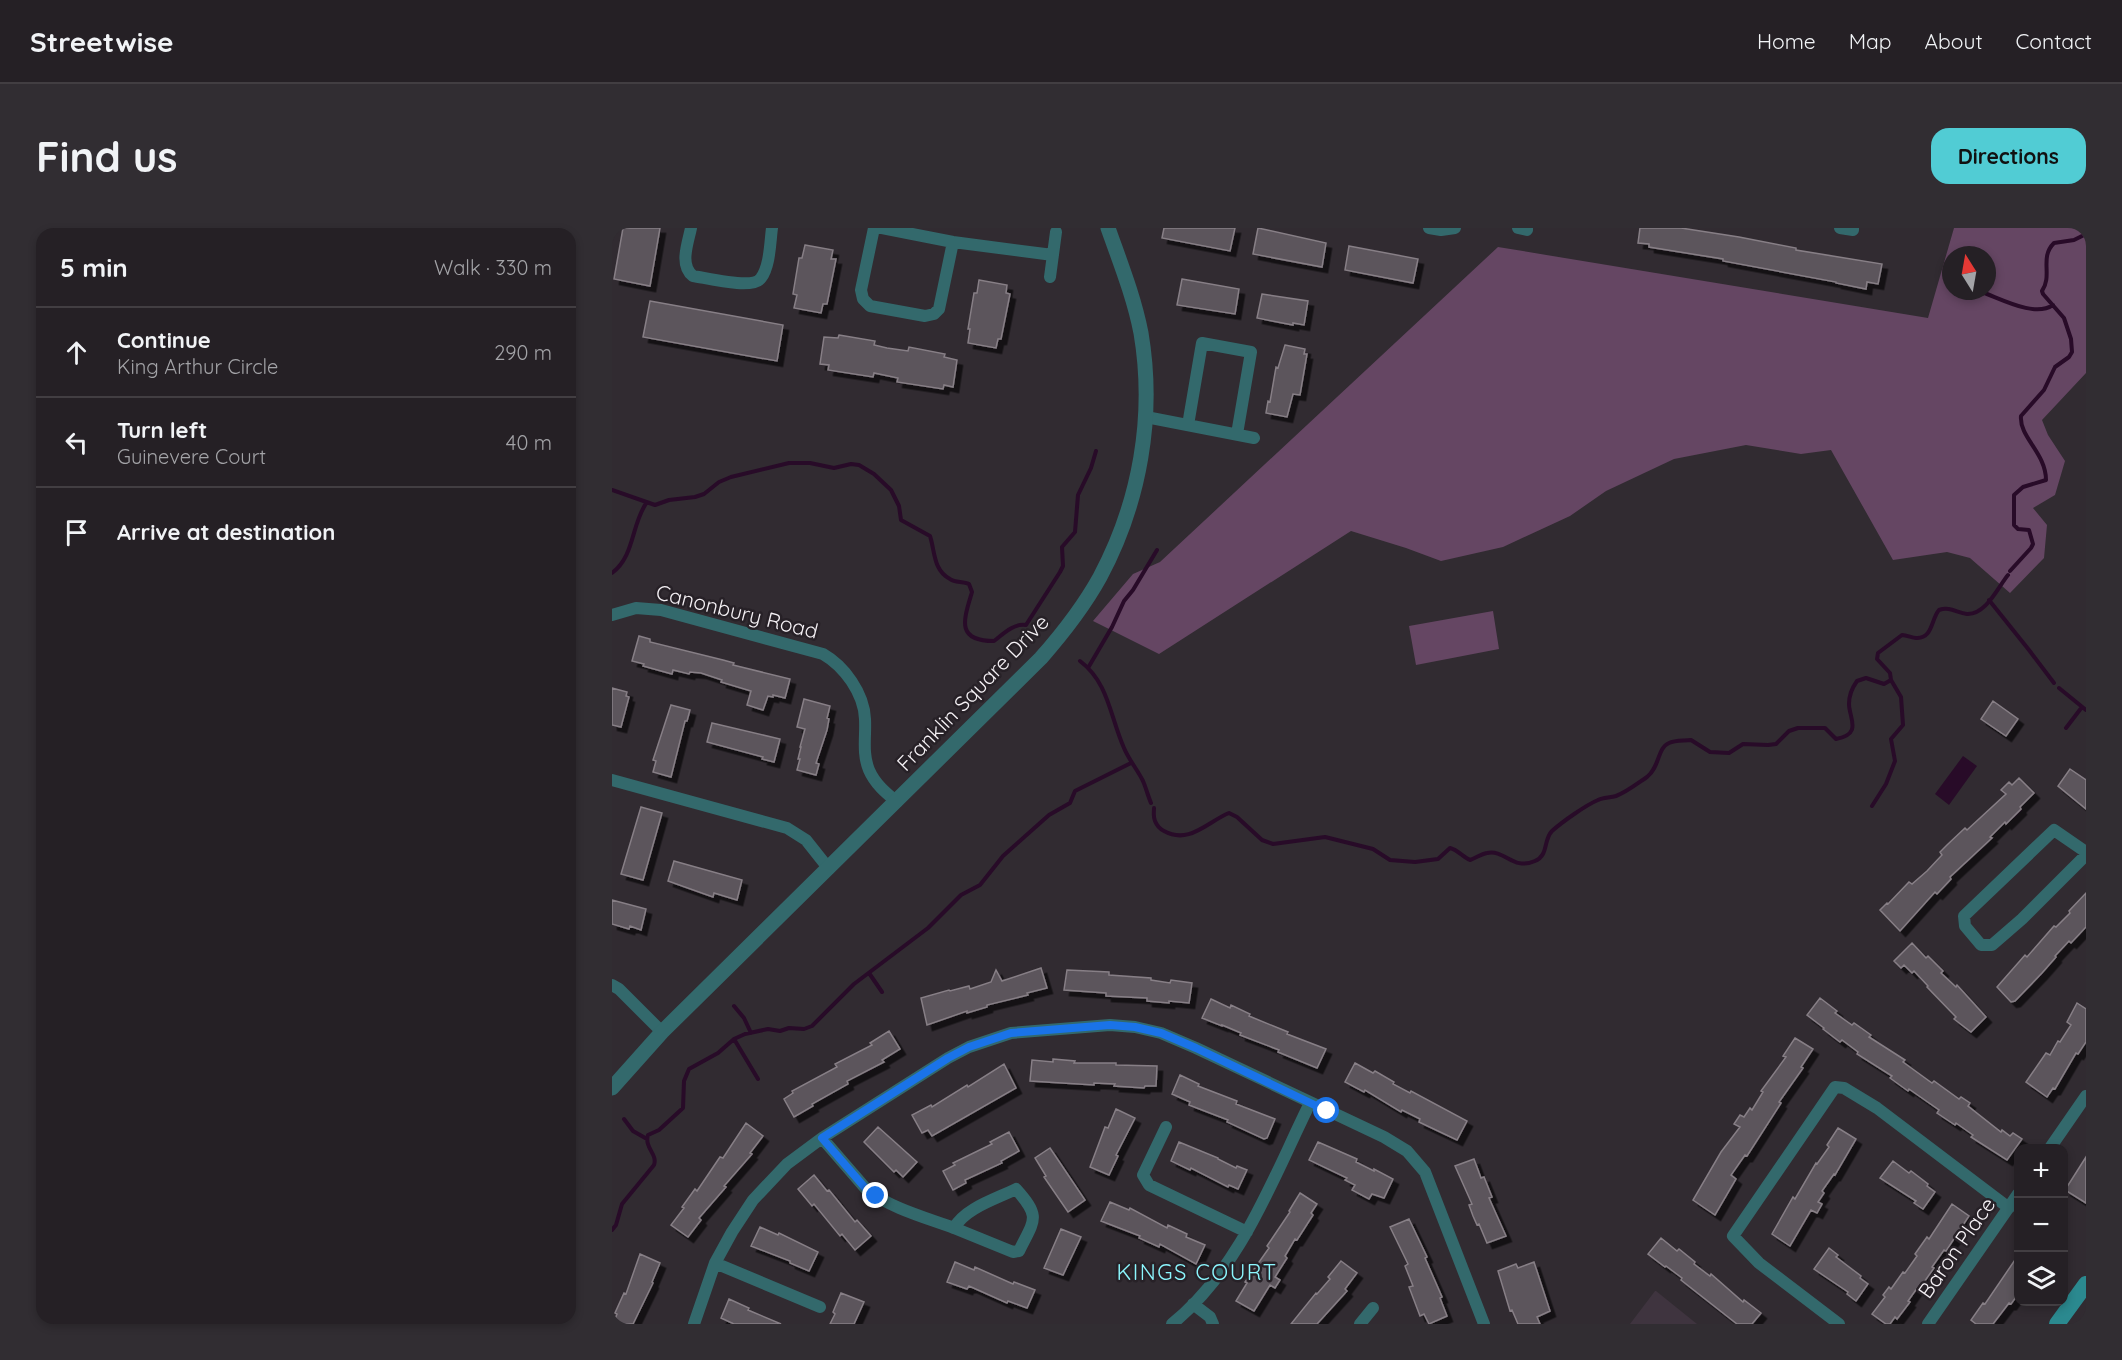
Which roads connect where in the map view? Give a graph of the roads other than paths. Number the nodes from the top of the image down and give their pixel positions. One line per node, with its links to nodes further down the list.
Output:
1 (691, 228): 2 (street)
2 (772, 228)
3 (874, 228): 11 (street)
4 (882, 228): 11 (street)
5 (1108, 228): 14 (street, Franklin Square Drive)
6 (1429, 228): 7 (street)
7 (1455, 228)
8 (1840, 228): 9 (street)
9 (1853, 228)
10 (1056, 232): 12 (street)
11 (953, 242): 12 (street)
12 (1053, 255): 13 (street)
13 (1050, 277)
14 (1146, 417): 15 (street); 20 (street, Franklin Square Drive)
15 (1188, 425): 16 (street); 16 (street)
16 (1237, 434): 17 (street)
17 (1254, 438)
18 (612, 615): 20 (street, Canonbury Road)
19 (612, 780): 22 (street)
20 (897, 802): 22 (street, Franklin Square Drive)
21 (2086, 854): 21 (street)
22 (829, 869): 24 (street, Franklin Square Drive)
23 (612, 985): 24 (street)
24 (662, 1032): 25 (street, Franklin Square Drive)
25 (612, 1088)
26 (2086, 1096): 30 (street)
27 (1310, 1103): 29 (street); 34 (street); 44 (street)
28 (1166, 1127): 34 (street)
29 (822, 1138): 33 (street); 35 (street)
30 (2053, 1144)
31 (2016, 1198): 32 (street, Baron Place)
32 (2008, 1208): 45 (street); 46 (street, Baron Place)
33 (954, 1228): 33 (street)
34 (1247, 1232): 37 (street)
35 (715, 1263): 38 (street); 40 (street)
36 (2086, 1284): 47 (main road)
37 (1193, 1304): 41 (street); 42 (street)
38 (820, 1307)
39 (1373, 1308): 43 (street)
40 (694, 1324)
41 (1172, 1324)
42 (1213, 1324)
43 (1360, 1324)
44 (1484, 1324)
45 (1839, 1324)
46 (1928, 1324)
47 (2057, 1324)

